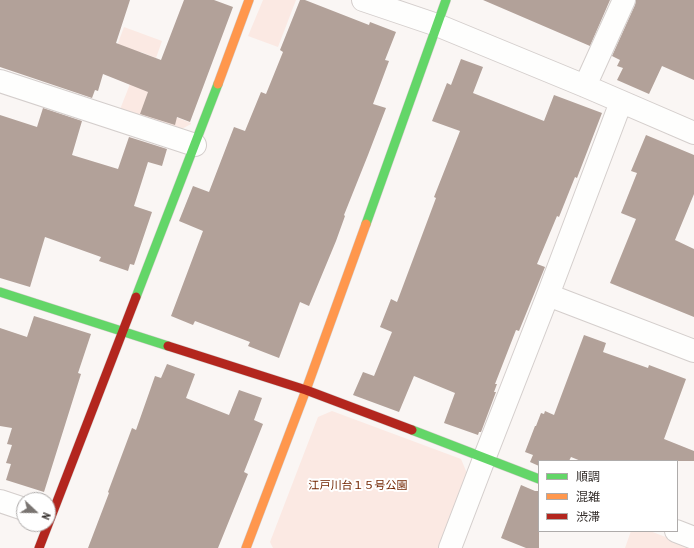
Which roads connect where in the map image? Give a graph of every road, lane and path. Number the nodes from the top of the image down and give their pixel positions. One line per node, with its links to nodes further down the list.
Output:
1 (249, 0): 10 (street)
2 (363, 0): 5 (street)
3 (446, 0): 5 (street)
4 (624, 0): 7 (street)
5 (437, 25): 7 (street); 15 (street)
6 (0, 81): 10 (street)
7 (585, 86): 8 (street)
8 (622, 102): 9 (street); 12 (street)
9 (694, 133)
10 (195, 145): 13 (street)
11 (0, 292): 13 (street)
12 (548, 295): 14 (street); 16 (street)
13 (123, 331): 15 (street); 18 (street)
14 (694, 351)
15 (306, 390): 16 (street); 25 (street)
16 (484, 458): 17 (street); 26 (street)
17 (538, 479)
18 (56, 499)
19 (0, 501): 20 (street)
20 (16, 506)
21 (44, 532): 24 (street)
22 (678, 532): 23 (street)
23 (694, 538)
24 (39, 548)
25 (246, 548)
26 (450, 548)

